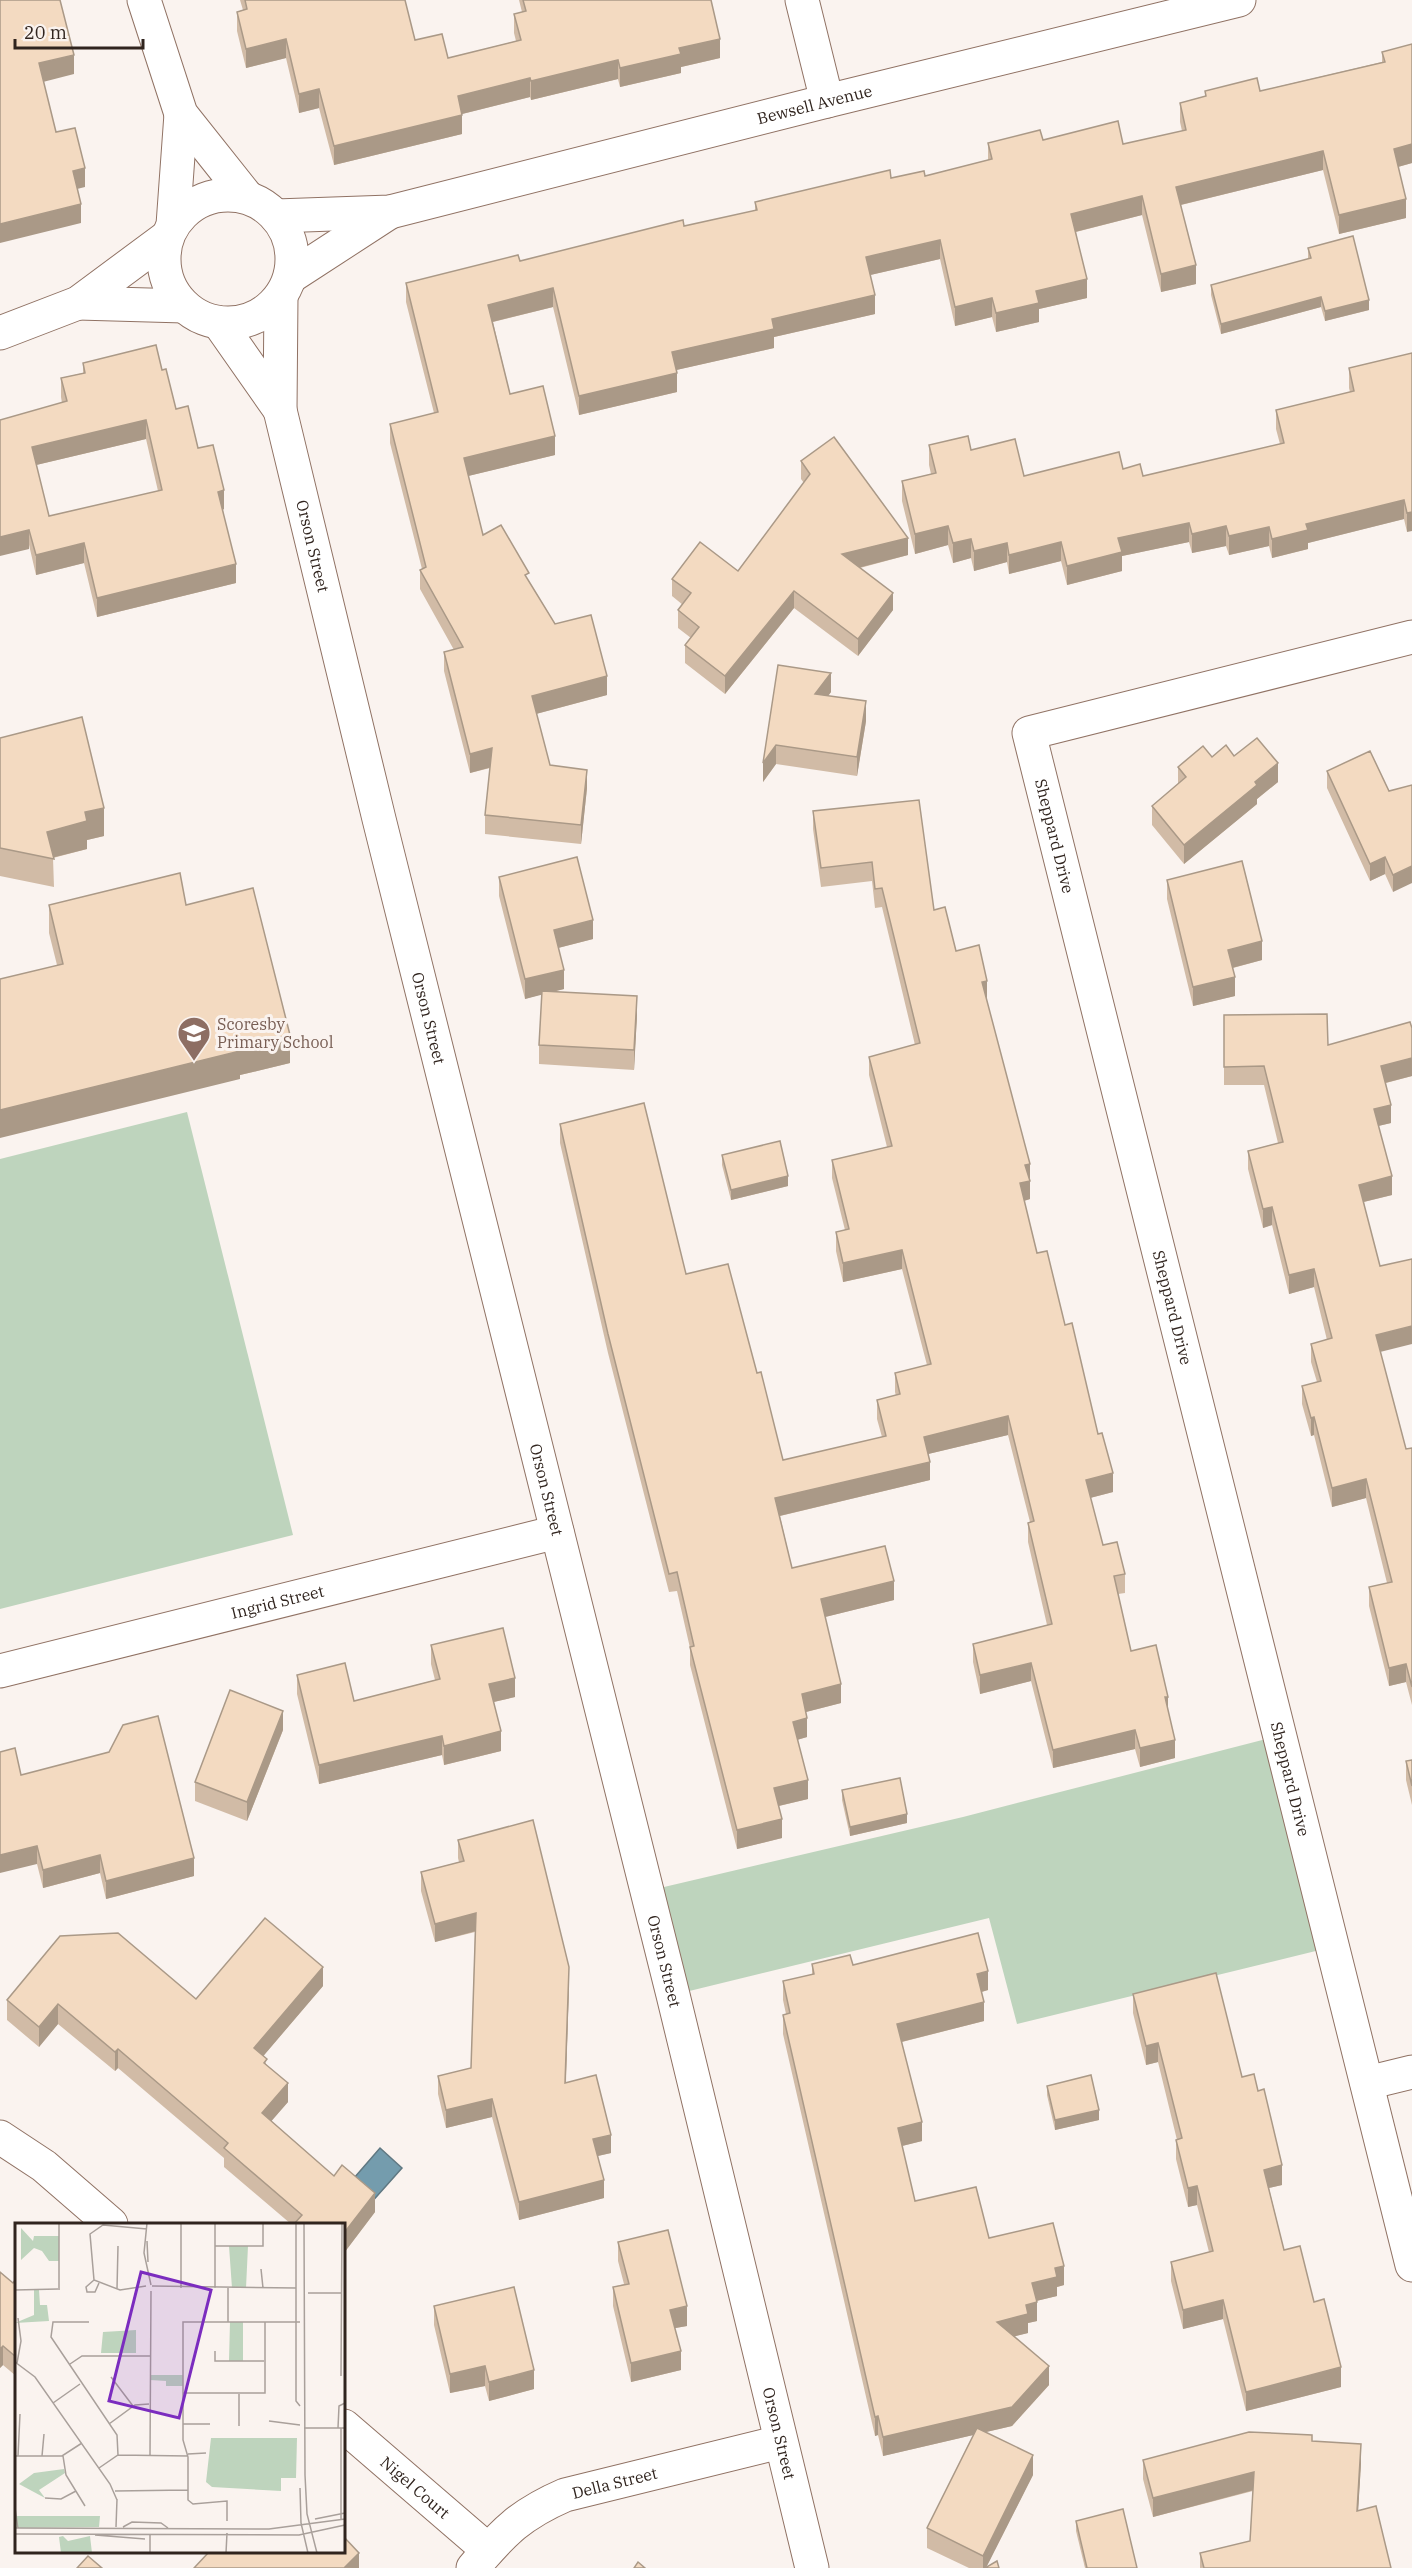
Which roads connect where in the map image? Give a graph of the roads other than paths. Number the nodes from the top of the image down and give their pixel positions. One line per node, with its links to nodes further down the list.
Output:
1 (144, 0): 5 (street)
2 (802, 0): 4 (street)
3 (1239, 0): 4 (street, Bewsell Avenue)
4 (827, 101): 7 (street, Bewsell Avenue)
5 (181, 114): 6 (street); 9 (street)
6 (247, 197): 8 (street); 9 (street)
7 (390, 212): 8 (street, Bewsell Avenue); 10 (street, Bewsell Avenue)
8 (276, 216): 10 (street)
9 (170, 231): 11 (street); 12 (street)
10 (285, 286): 13 (street); 15 (street, Orson Street)
11 (78, 303): 12 (street); 14 (street)
12 (184, 306): 13 (street)
13 (219, 322): 15 (street, Orson Street)
14 (0, 333)
15 (280, 410): 17 (street, Orson Street)
16 (1412, 637): 20 (street, Sheppard Drive)
17 (557, 1532): 18 (street, Ingrid Street); 25 (street, Orson Street)
18 (0, 1671)
19 (1412, 2072): 20 (street)
20 (1366, 2083): 23 (street, Sheppard Drive)
21 (0, 2137): 22 (street)
22 (110, 2223)
23 (1412, 2265)
24 (345, 2427): 26 (street, Nigel Court)
25 (780, 2442): 26 (street, Della Street); 27 (street, Orson Street)
26 (480, 2559)
27 (812, 2568)

